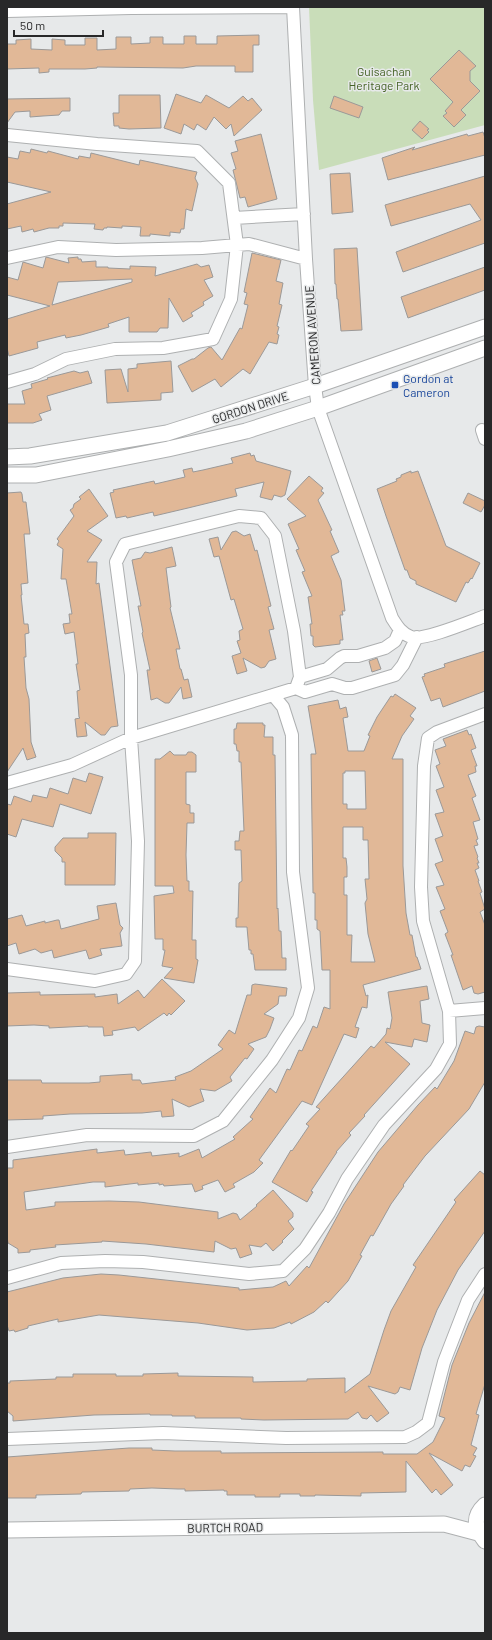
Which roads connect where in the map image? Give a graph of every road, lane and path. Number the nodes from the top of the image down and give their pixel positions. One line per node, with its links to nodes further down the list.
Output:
1 (293, 7): 2 (street); 5 (street, CAMERON AVENUE)
2 (131, 8): 3 (street)
3 (7, 11)
4 (7, 135): 6 (street)
5 (304, 214): 6 (street); 9 (street, CAMERON AVENUE)
6 (234, 218): 7 (street)
7 (237, 245): 8 (street); 9 (street); 12 (street)
8 (7, 258)
9 (306, 259): 13 (street, CAMERON AVENUE)
10 (485, 327): 13 (main road, GORDON DRIVE)
11 (485, 348): 14 (main road, GORDON DRIVE)
12 (7, 382)
13 (315, 386): 14 (street, CAMERON AVENUE); 15 (main road, GORDON DRIVE)
14 (318, 408): 16 (main road, GORDON DRIVE); 18 (street, CAMERON AVENUE)
15 (7, 457)
16 (7, 475)
17 (485, 616): 19 (street)
18 (400, 630): 19 (street); 20 (street)
19 (417, 638): 20 (street)
20 (298, 682): 21 (street); 23 (street)
21 (273, 695): 23 (street); 28 (street)
22 (485, 714): 27 (street)
23 (131, 738): 24 (street); 25 (street)
24 (7, 783)
25 (7, 969)
26 (485, 1008): 27 (street)
27 (449, 1011): 30 (street)
28 (7, 1147)
29 (485, 1274): 31 (street)
30 (7, 1278)
31 (7, 1439)
32 (482, 1508): 33 (main road, BURTCH ROAD); 35 (main road)
33 (444, 1524): 34 (main road, BURTCH ROAD); 35 (main road, BURTCH ROAD)
34 (7, 1530)
35 (482, 1537)

